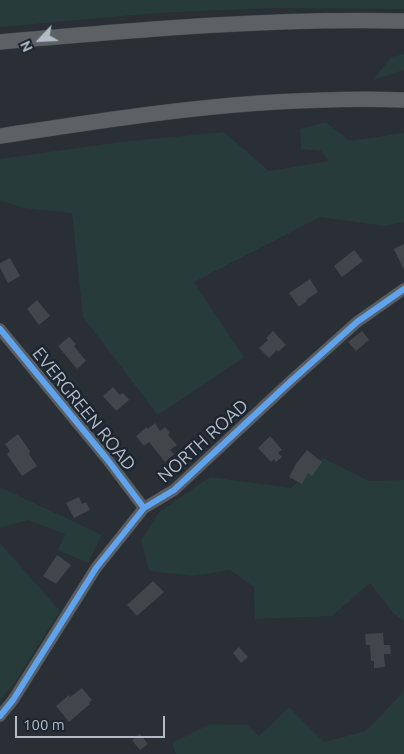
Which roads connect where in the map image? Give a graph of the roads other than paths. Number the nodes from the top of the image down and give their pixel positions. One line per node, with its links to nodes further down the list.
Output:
1 (404, 21): 2 (highway)
2 (0, 42)
3 (404, 100): 4 (highway)
4 (0, 136)
5 (404, 289): 7 (street, NORTH ROAD)
6 (0, 329): 7 (street, EVERGREEN ROAD)
7 (144, 508): 8 (street, NORTH ROAD)
8 (0, 716)

